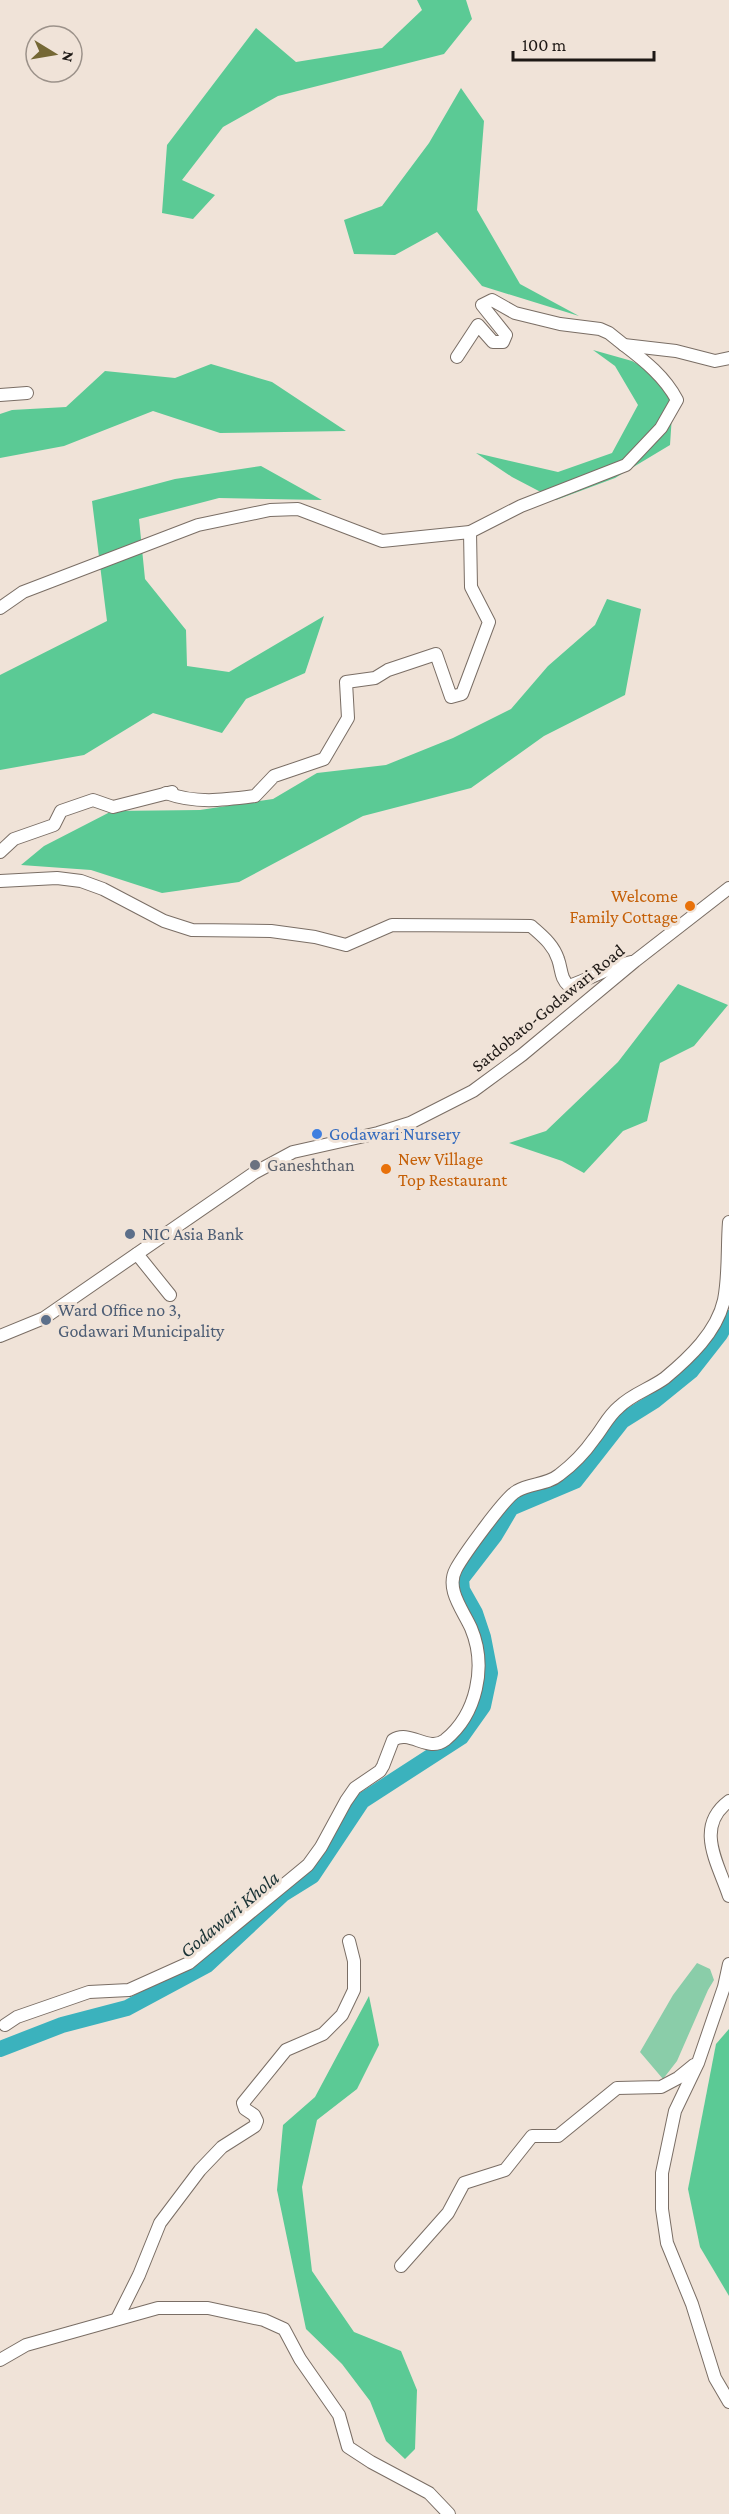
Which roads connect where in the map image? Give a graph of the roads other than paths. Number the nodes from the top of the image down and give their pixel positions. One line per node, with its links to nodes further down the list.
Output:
1 (624, 345): 2 (street); 3 (street); 6 (street)
2 (457, 357)
3 (729, 358)
4 (27, 393): 5 (street)
5 (0, 395)
6 (470, 532): 7 (street); 9 (street)
7 (0, 608)
8 (179, 790): 9 (street)
9 (166, 793): 10 (street)
10 (0, 852)
11 (0, 881): 13 (street)
12 (729, 888): 13 (street, Satdobato-Godawari Road)
13 (635, 961): 15 (street, Satdobato-Godawari Road)
14 (729, 1222): 22 (street)
15 (137, 1254): 16 (street); 17 (street, Satdobato-Godawari Road)
16 (170, 1295)
17 (0, 1336)
18 (729, 1801): 19 (street)
19 (729, 1896)
20 (349, 1941): 25 (street)
21 (729, 1964): 23 (street)
22 (2, 2024)
23 (698, 2063): 24 (street); 27 (street)
24 (401, 2266)
25 (117, 2319): 26 (street); 28 (street)
26 (0, 2360)
27 (729, 2402)
28 (449, 2514)

